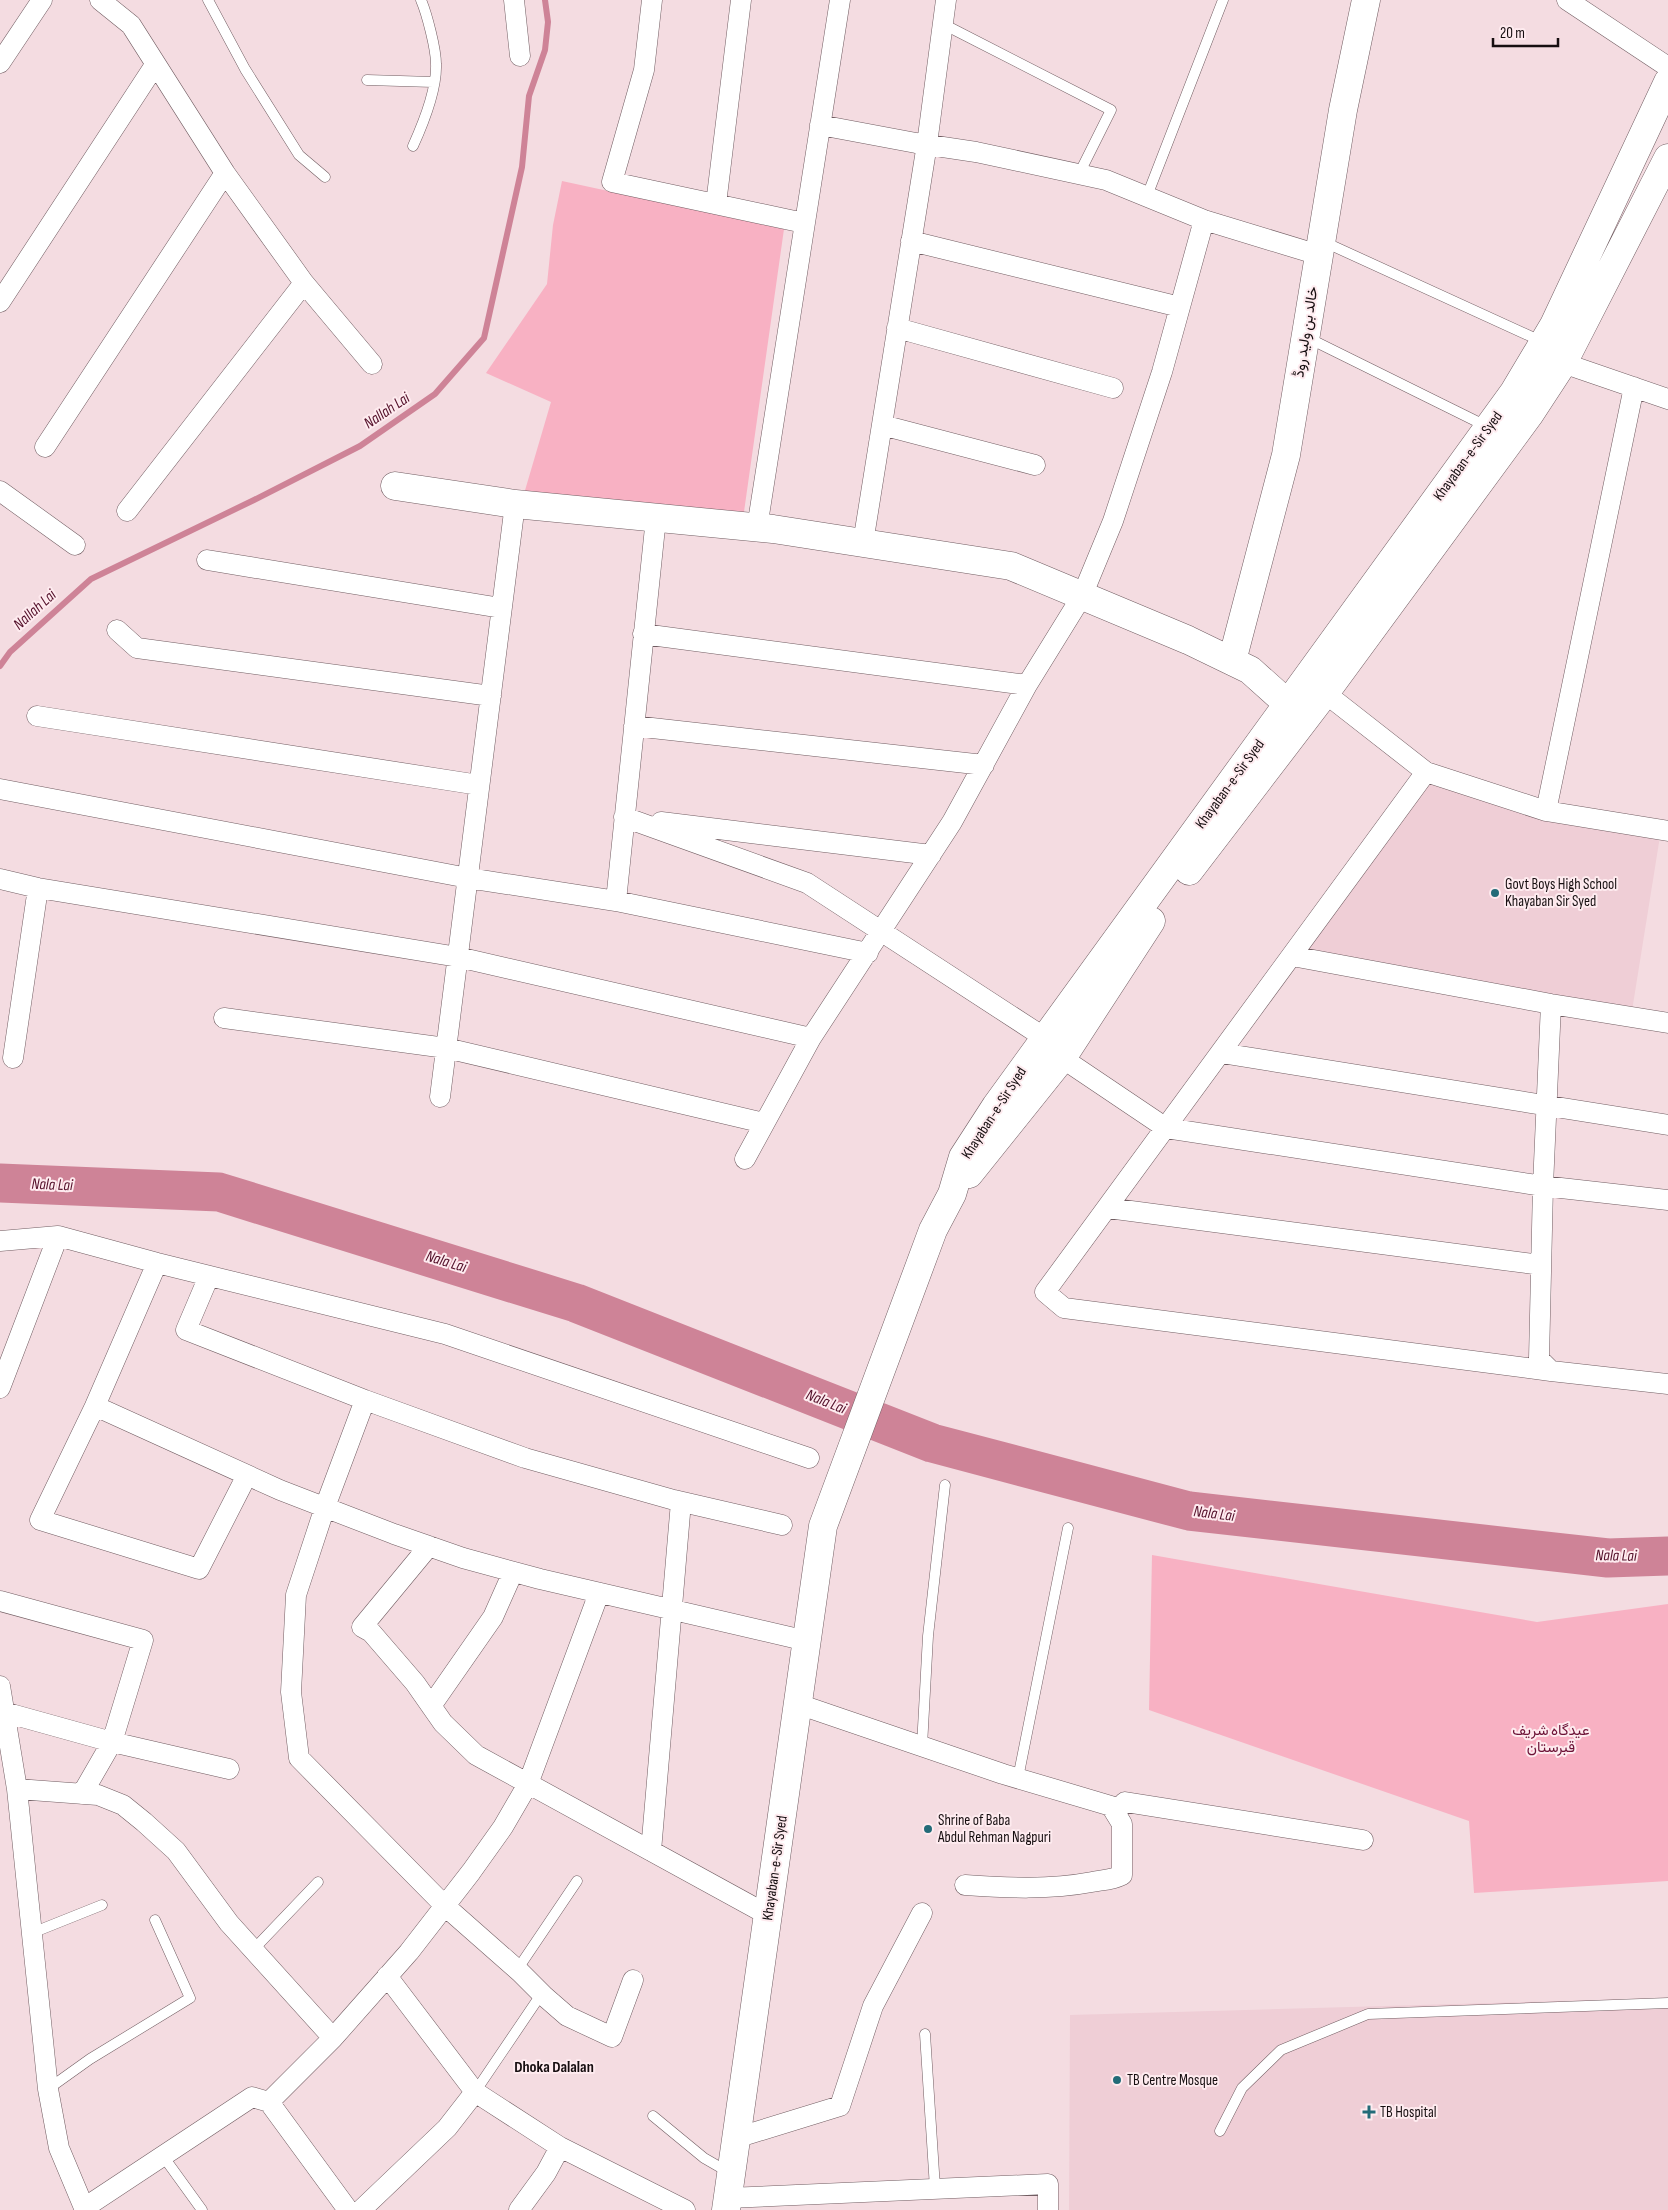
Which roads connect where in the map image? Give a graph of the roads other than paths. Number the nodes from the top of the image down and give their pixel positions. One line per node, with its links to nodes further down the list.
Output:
1 (42, 0): 15 (street)
2 (100, 0): 16 (street)
3 (208, 0): 27 (lane)
4 (421, 0): 19 (lane)
5 (514, 0): 14 (street)
6 (652, 0): 29 (street)
7 (740, 0): 29 (street)
8 (840, 0): 21 (street)
9 (946, 0): 13 (street)
10 (1223, 0): 28 (lane)
11 (1366, 0): 33 (main road, خالد بن ولید روڈ)
12 (1567, 0): 17 (street)
13 (943, 24): 22 (street); 26 (lane)
14 (520, 56)
15 (0, 63)
16 (155, 64): 25 (street); 35 (street)
17 (1668, 67)
18 (367, 80): 19 (lane)
19 (433, 82): 23 (lane)
20 (1668, 82): 39 (main road, Khayaban-e-Sir Syed)
21 (820, 125): 22 (street); 31 (street)
22 (927, 144): 26 (street); 32 (street)
23 (413, 146)
24 (1668, 158): 40 (main road, Khayaban-e-Sir Syed)
25 (225, 173): 34 (street); 47 (street)
26 (1079, 174): 28 (street)
27 (325, 178)
28 (1147, 196): 30 (street)
29 (716, 204): 31 (street)
30 (1204, 220): 33 (street); 36 (street)
31 (804, 223): 54 (street)
32 (911, 242): 36 (street); 37 (street)
33 (1320, 248): 38 (main road, خالد بن ولید روڈ); 39 (lane)
34 (304, 283): 41 (street); 52 (street)
35 (0, 302)
36 (1180, 307): 58 (street)
37 (896, 328): 43 (street); 45 (street)
38 (1305, 336): 46 (lane); 62 (main road, خالد بن ولید روڈ)
39 (1543, 343): 46 (main road, Khayaban-e-Sir Syed)
40 (1563, 363): 42 (street); 64 (main road, Khayaban-e-Sir Syed)
41 (372, 364)
42 (1634, 386): 44 (street); 73 (street)
43 (1113, 388)
44 (1668, 399)
45 (882, 425): 48 (street); 55 (street)
46 (1489, 427): 66 (main road, Khayaban-e-Sir Syed)
47 (45, 447)
48 (1035, 465)
49 (395, 486): 51 (main road)
50 (0, 491): 56 (street)
51 (514, 504): 53 (main road); 59 (street)
52 (127, 510)
53 (656, 518): 54 (main road); 61 (street)
54 (757, 528): 55 (main road)
55 (863, 543): 58 (main road)
56 (75, 545)
57 (208, 560): 59 (street)
58 (1082, 596): 62 (main road); 63 (street)
59 (501, 608): 65 (street)
60 (117, 630): 65 (street)
61 (644, 634): 63 (street); 68 (street)
62 (1232, 661): 66 (main road)
63 (1027, 685): 69 (street)
64 (1324, 693): 70 (street); 90 (main road, Khayaban-e-Sir Syed)
65 (490, 696): 71 (street)
66 (1288, 704): 90 (main road, Khayaban-e-Sir Syed)
67 (37, 716): 71 (street)
68 (634, 726): 69 (street); 74 (street)
69 (984, 765): 76 (street)
70 (1426, 772): 73 (street); 83 (street)
71 (480, 785): 77 (street)
72 (0, 789): 77 (street)
73 (1546, 811): 75 (street)
74 (624, 817): 76 (street); 80 (street); 81 (street)
75 (1668, 831)
76 (931, 855): 81 (street)
77 (468, 878): 80 (street); 84 (street)
78 (0, 879): 79 (street)
79 (38, 888): 84 (street); 92 (street)
80 (616, 901): 82 (street)
81 (881, 932): 82 (street); 90 (street)
82 (868, 953): 88 (street)
83 (1292, 956): 85 (street); 91 (street)
84 (458, 957): 88 (street); 89 (street)
85 (1551, 1004): 87 (street); 94 (street)
86 (224, 1018): 89 (street)
87 (1668, 1022)
88 (811, 1038): 95 (street)
89 (446, 1048): 93 (street); 95 (street)
90 (1053, 1048): 97 (street); 124 (main road, Khayaban-e-Sir Syed)
91 (1221, 1053): 94 (street); 97 (street)
92 (13, 1058)
93 (440, 1097)
94 (1546, 1105): 96 (street); 99 (street)
95 (764, 1123): 98 (street)
96 (1668, 1125)
97 (1166, 1128): 99 (street); 101 (street)
98 (745, 1159)
99 (1543, 1186): 100 (street); 105 (street)
100 (1668, 1200)
101 (1108, 1208): 105 (street); 107 (street)
102 (58, 1236): 103 (street); 104 (street); 109 (street)
103 (0, 1242)
104 (157, 1263): 106 (street); 111 (street)
105 (1541, 1265): 107 (street)
106 (209, 1276): 110 (street); 112 (street)
107 (1551, 1371): 108 (street)
108 (1668, 1384)
109 (0, 1388)
110 (365, 1400): 115 (street); 116 (street)
111 (95, 1406): 113 (street); 113 (street)
112 (809, 1458)
113 (247, 1475): 116 (street)
114 (945, 1485): 130 (lane)
115 (681, 1502): 117 (street); 123 (street)
116 (324, 1507): 119 (street); 143 (street)
117 (782, 1525)
118 (1068, 1528): 132 (lane)
119 (429, 1546): 120 (street); 127 (street)
120 (513, 1572): 121 (street); 127 (street)
121 (599, 1594): 123 (street); 133 (street)
122 (0, 1601): 129 (street)
123 (672, 1610): 124 (street); 138 (street)
124 (807, 1641): 126 (main road, Khayaban-e-Sir Syed)
125 (0, 1686): 128 (street)
126 (798, 1704): 130 (street); 145 (main road, Khayaban-e-Sir Syed)
127 (431, 1706): 133 (street)
128 (4, 1712): 129 (street); 134 (street)
129 (112, 1742): 131 (street); 135 (street)
130 (922, 1746): 132 (street)
131 (229, 1769)
132 (1018, 1778): 136 (street)
133 (528, 1784): 138 (street); 143 (street)
134 (17, 1789): 135 (street); 147 (street)
135 (82, 1794): 148 (street)
136 (1115, 1812): 137 (street); 141 (street)
137 (1363, 1840)
138 (651, 1851): 145 (street)
139 (318, 1882): 148 (lane)
140 (578, 1882): 149 (lane)
141 (965, 1885)
142 (102, 1905): 147 (lane)
143 (445, 1906): 149 (street); 150 (street)
144 (922, 1913): 161 (street)
145 (768, 1915): 161 (main road, Khayaban-e-Sir Syed)
146 (154, 1920): 156 (lane)
147 (32, 1934): 156 (street)
148 (253, 1950): 155 (street)
149 (517, 1970): 152 (street)
150 (387, 1976): 155 (street); 157 (street)
151 (633, 1980): 152 (street)
152 (542, 1993): 157 (lane)
153 (1668, 2003): 160 (lane)
154 (925, 2034): 164 (lane)
155 (333, 2038): 158 (street)
156 (48, 2089): 166 (street)
157 (475, 2092): 162 (street); 169 (street)
158 (269, 2102): 163 (street); 168 (street)
159 (653, 2116): 165 (lane)
160 (1220, 2131)
161 (736, 2138): 165 (main road, Khayaban-e-Sir Syed)
162 (560, 2147): 170 (street); 171 (street)
163 (163, 2156): 166 (street); 167 (lane)
164 (935, 2188): 165 (street); 172 (street)
165 (728, 2194)
166 (85, 2209)
167 (202, 2210)
168 (348, 2210)
169 (361, 2210)
170 (519, 2210)
171 (685, 2210)
172 (1048, 2210)

